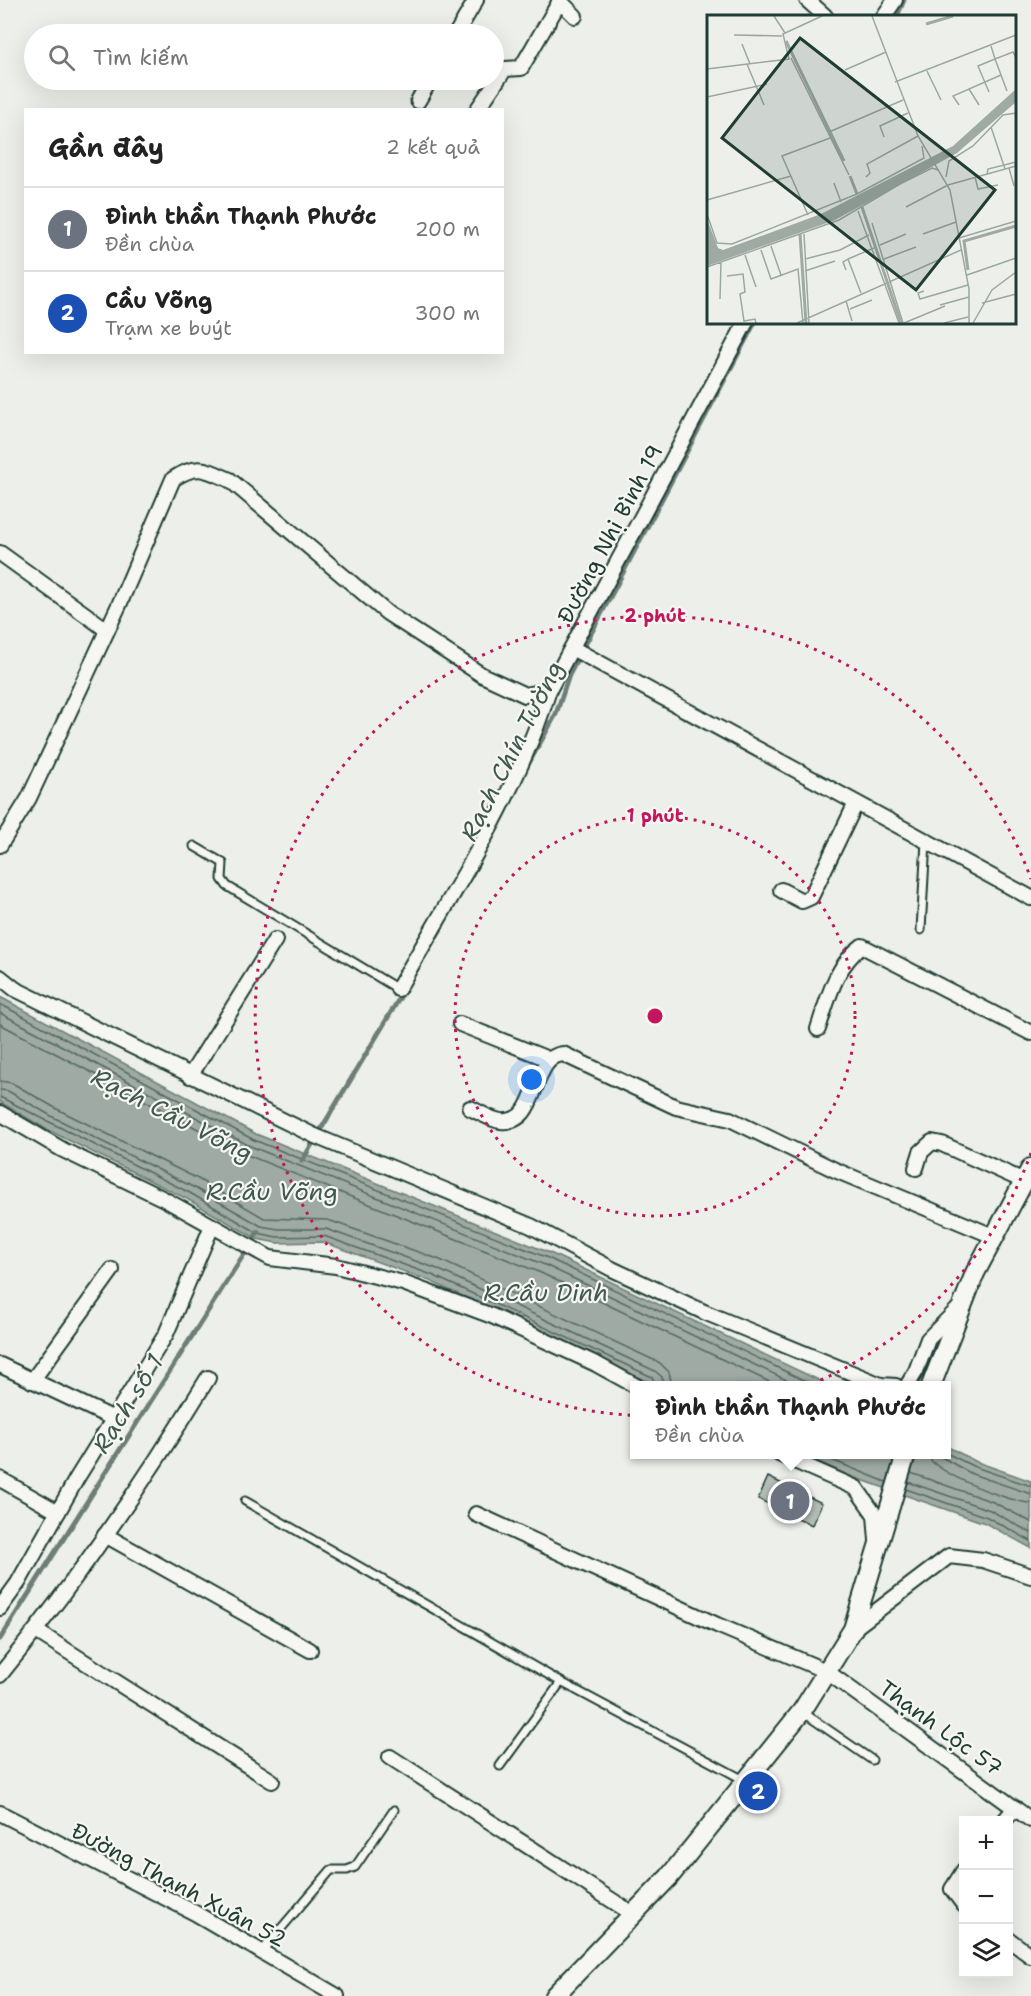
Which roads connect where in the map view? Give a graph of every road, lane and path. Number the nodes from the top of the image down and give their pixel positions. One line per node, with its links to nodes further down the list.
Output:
1 (476, 0): 8 (street)
2 (560, 0): 7 (street); 9 (street)
3 (807, 0): 5 (street)
4 (895, 0): 6 (street)
5 (824, 15)
6 (885, 15)
7 (575, 16)
8 (462, 24)
9 (504, 70)
10 (424, 90): 12 (street)
11 (491, 90): 13 (street)
12 (418, 101)
13 (478, 108)
14 (745, 324): 17 (street, Đường Nhị Bình 19)
15 (0, 553): 16 (street)
16 (107, 630): 18 (street); 21 (street)
17 (573, 649): 18 (street, Đường Nhị Bình 19); 19 (street)
18 (549, 690): 28 (street, Đường Nhị Bình 19)
19 (856, 803): 20 (street); 23 (street)
20 (926, 841): 24 (street); 25 (lane)
21 (0, 845)
22 (194, 846): 28 (lane)
23 (781, 890)
24 (1031, 898)
25 (921, 930)
26 (275, 939): 33 (street)
27 (0, 977): 33 (street)
28 (398, 989)
29 (460, 1024): 32 (street)
30 (818, 1029): 31 (street)
31 (1031, 1033)
32 (548, 1059): 34 (street); 39 (street)
33 (190, 1076): 45 (street)
34 (470, 1108)
35 (0, 1113): 38 (street)
36 (916, 1168): 37 (street)
37 (1027, 1174): 39 (street)
38 (212, 1226): 48 (street); 49 (street)
39 (993, 1236): 41 (street)
40 (112, 1270): 44 (street)
41 (962, 1304): 46 (street); 47 (street)
42 (0, 1365): 44 (street)
43 (208, 1378): 56 (street)
44 (32, 1381): 49 (street)
45 (871, 1381)
46 (910, 1381)
47 (933, 1381)
48 (630, 1383)
49 (112, 1418): 54 (street)
50 (788, 1459): 57 (street)
51 (905, 1459): 57 (street)
52 (0, 1479): 54 (street)
53 (245, 1501): 65 (lane)
54 (58, 1512): 59 (street)
55 (477, 1514): 63 (street, Thạnh Lộc 57)
56 (105, 1534): 61 (street); 62 (street)
57 (877, 1548): 60 (street)
58 (1031, 1576): 60 (street)
59 (0, 1608)
60 (853, 1629): 63 (street)
61 (36, 1631): 64 (street); 70 (street)
62 (310, 1650)
63 (826, 1671): 66 (street); 72 (street, Thạnh Lộc 57)
64 (0, 1675)
65 (561, 1682): 69 (lane); 71 (lane)
66 (802, 1711): 68 (lane); 71 (street)
67 (390, 1757): 79 (street)
68 (872, 1760)
69 (500, 1766)
70 (272, 1781)
71 (747, 1781): 79 (street)
72 (1015, 1808): 75 (street); 76 (street, Thạnh Lộc 57)
73 (394, 1810): 81 (lane)
74 (0, 1813): 81 (street, Đường Thạnh Xuân 52)
75 (1009, 1816)
76 (1031, 1820)
77 (959, 1877): 78 (street)
78 (959, 1899)
79 (633, 1914): 84 (street)
80 (1013, 1943): 82 (street)
81 (261, 1952): 83 (street, Đường Thạnh Xuân 52)
82 (1031, 1956)
83 (337, 1996)
84 (554, 1996)

